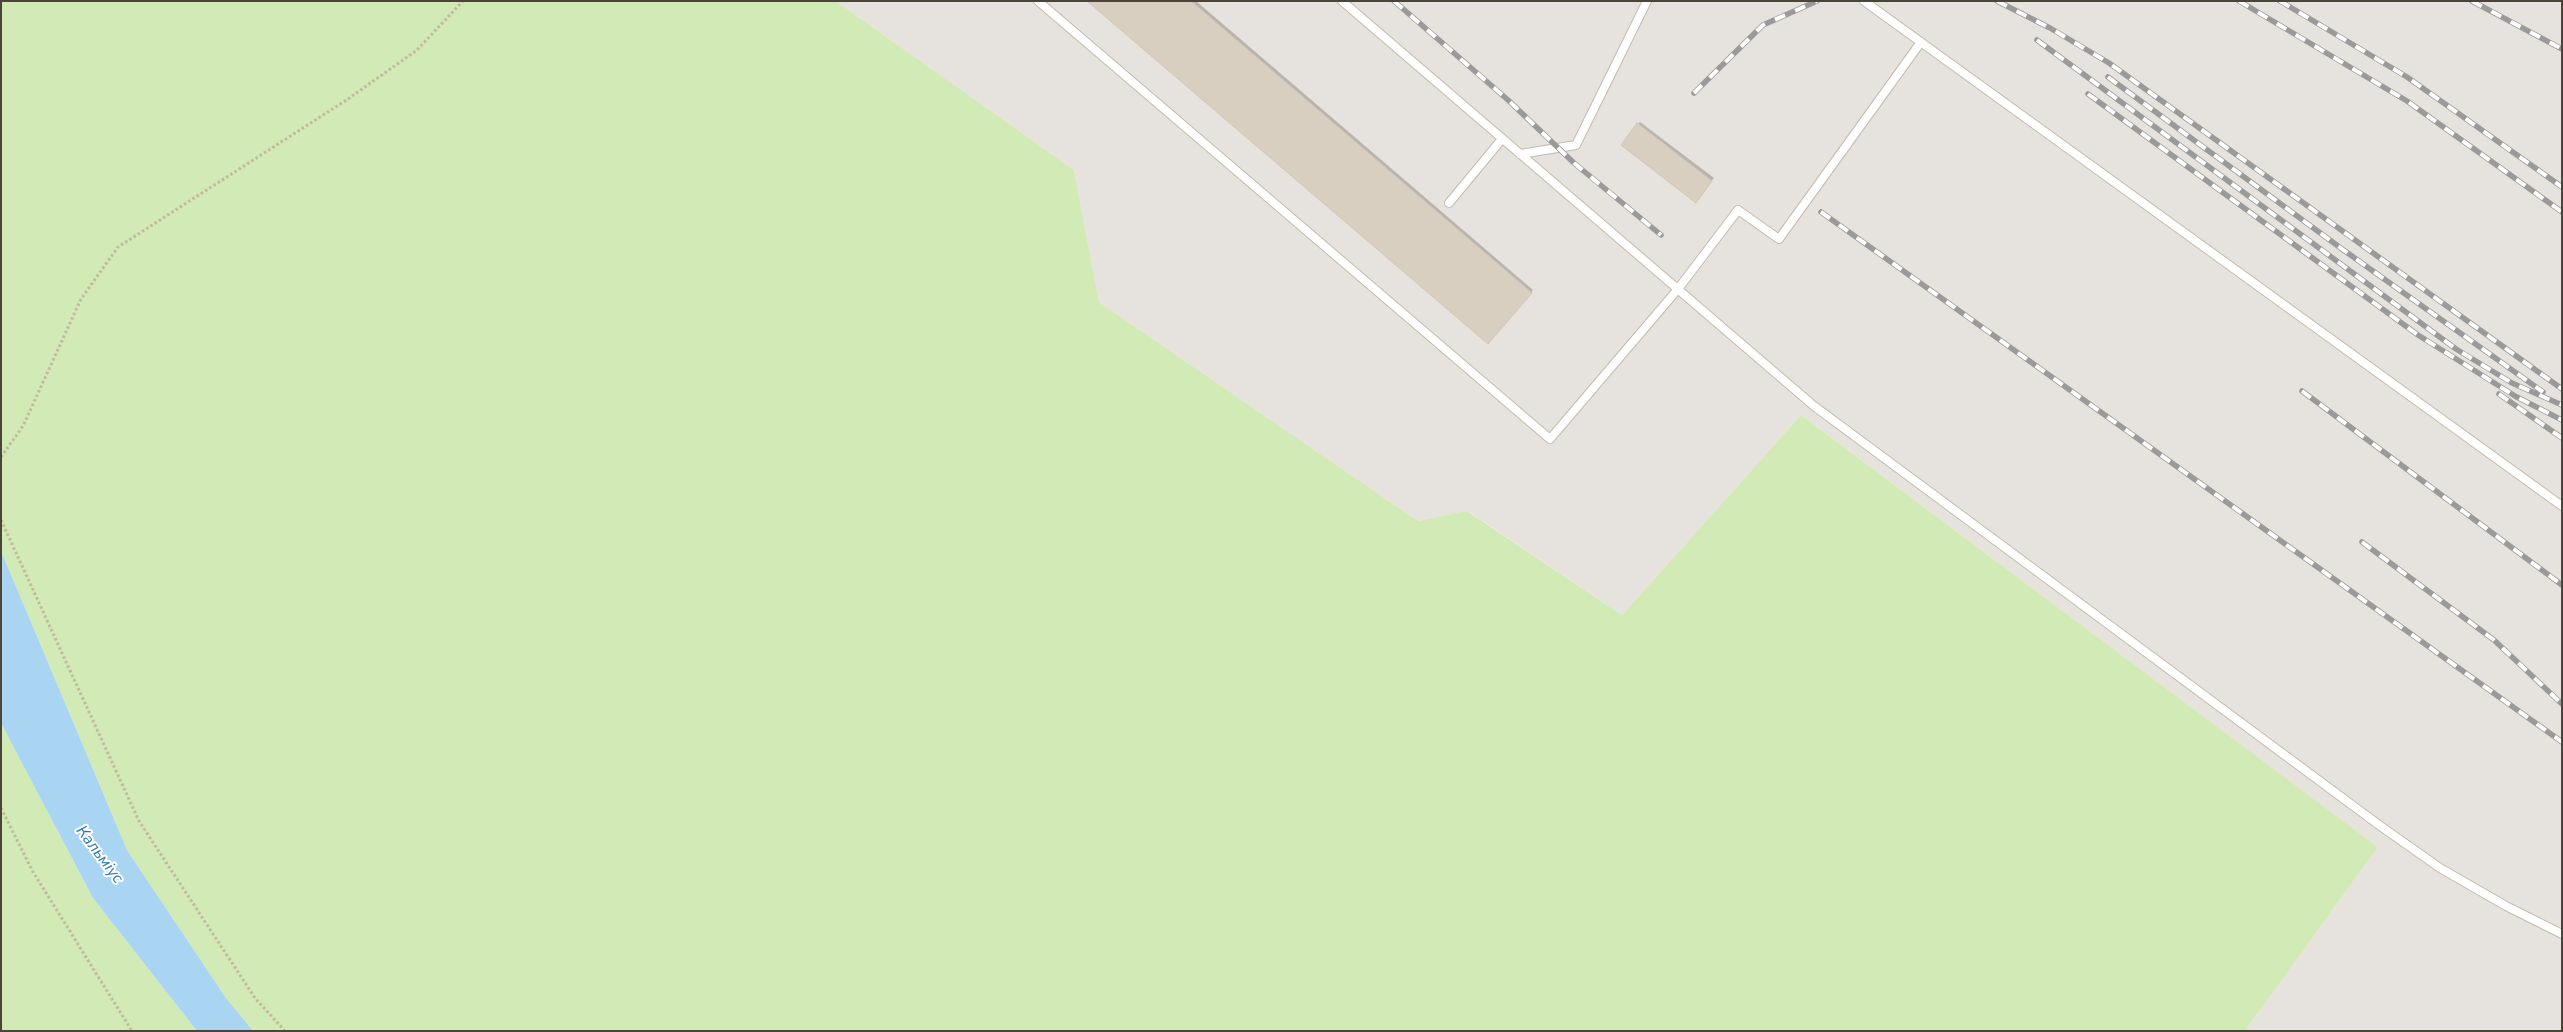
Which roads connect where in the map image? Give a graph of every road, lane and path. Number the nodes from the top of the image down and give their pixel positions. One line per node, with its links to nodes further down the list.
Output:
1 (463, 1): 11 (path)
2 (1038, 1): 10 (lane)
3 (1342, 1): 7 (lane)
4 (1648, 1): 8 (lane)
5 (1864, 1): 6 (lane)
6 (1921, 42): 10 (lane); 12 (lane)
7 (1502, 139): 8 (lane); 9 (lane)
8 (1520, 154): 10 (lane)
9 (1449, 203)
10 (1678, 289): 15 (lane)
11 (1, 457)
12 (2562, 506)
13 (1, 520): 17 (path)
14 (1, 808): 16 (path)
15 (2562, 934)
16 (132, 1031)
17 (285, 1031)

